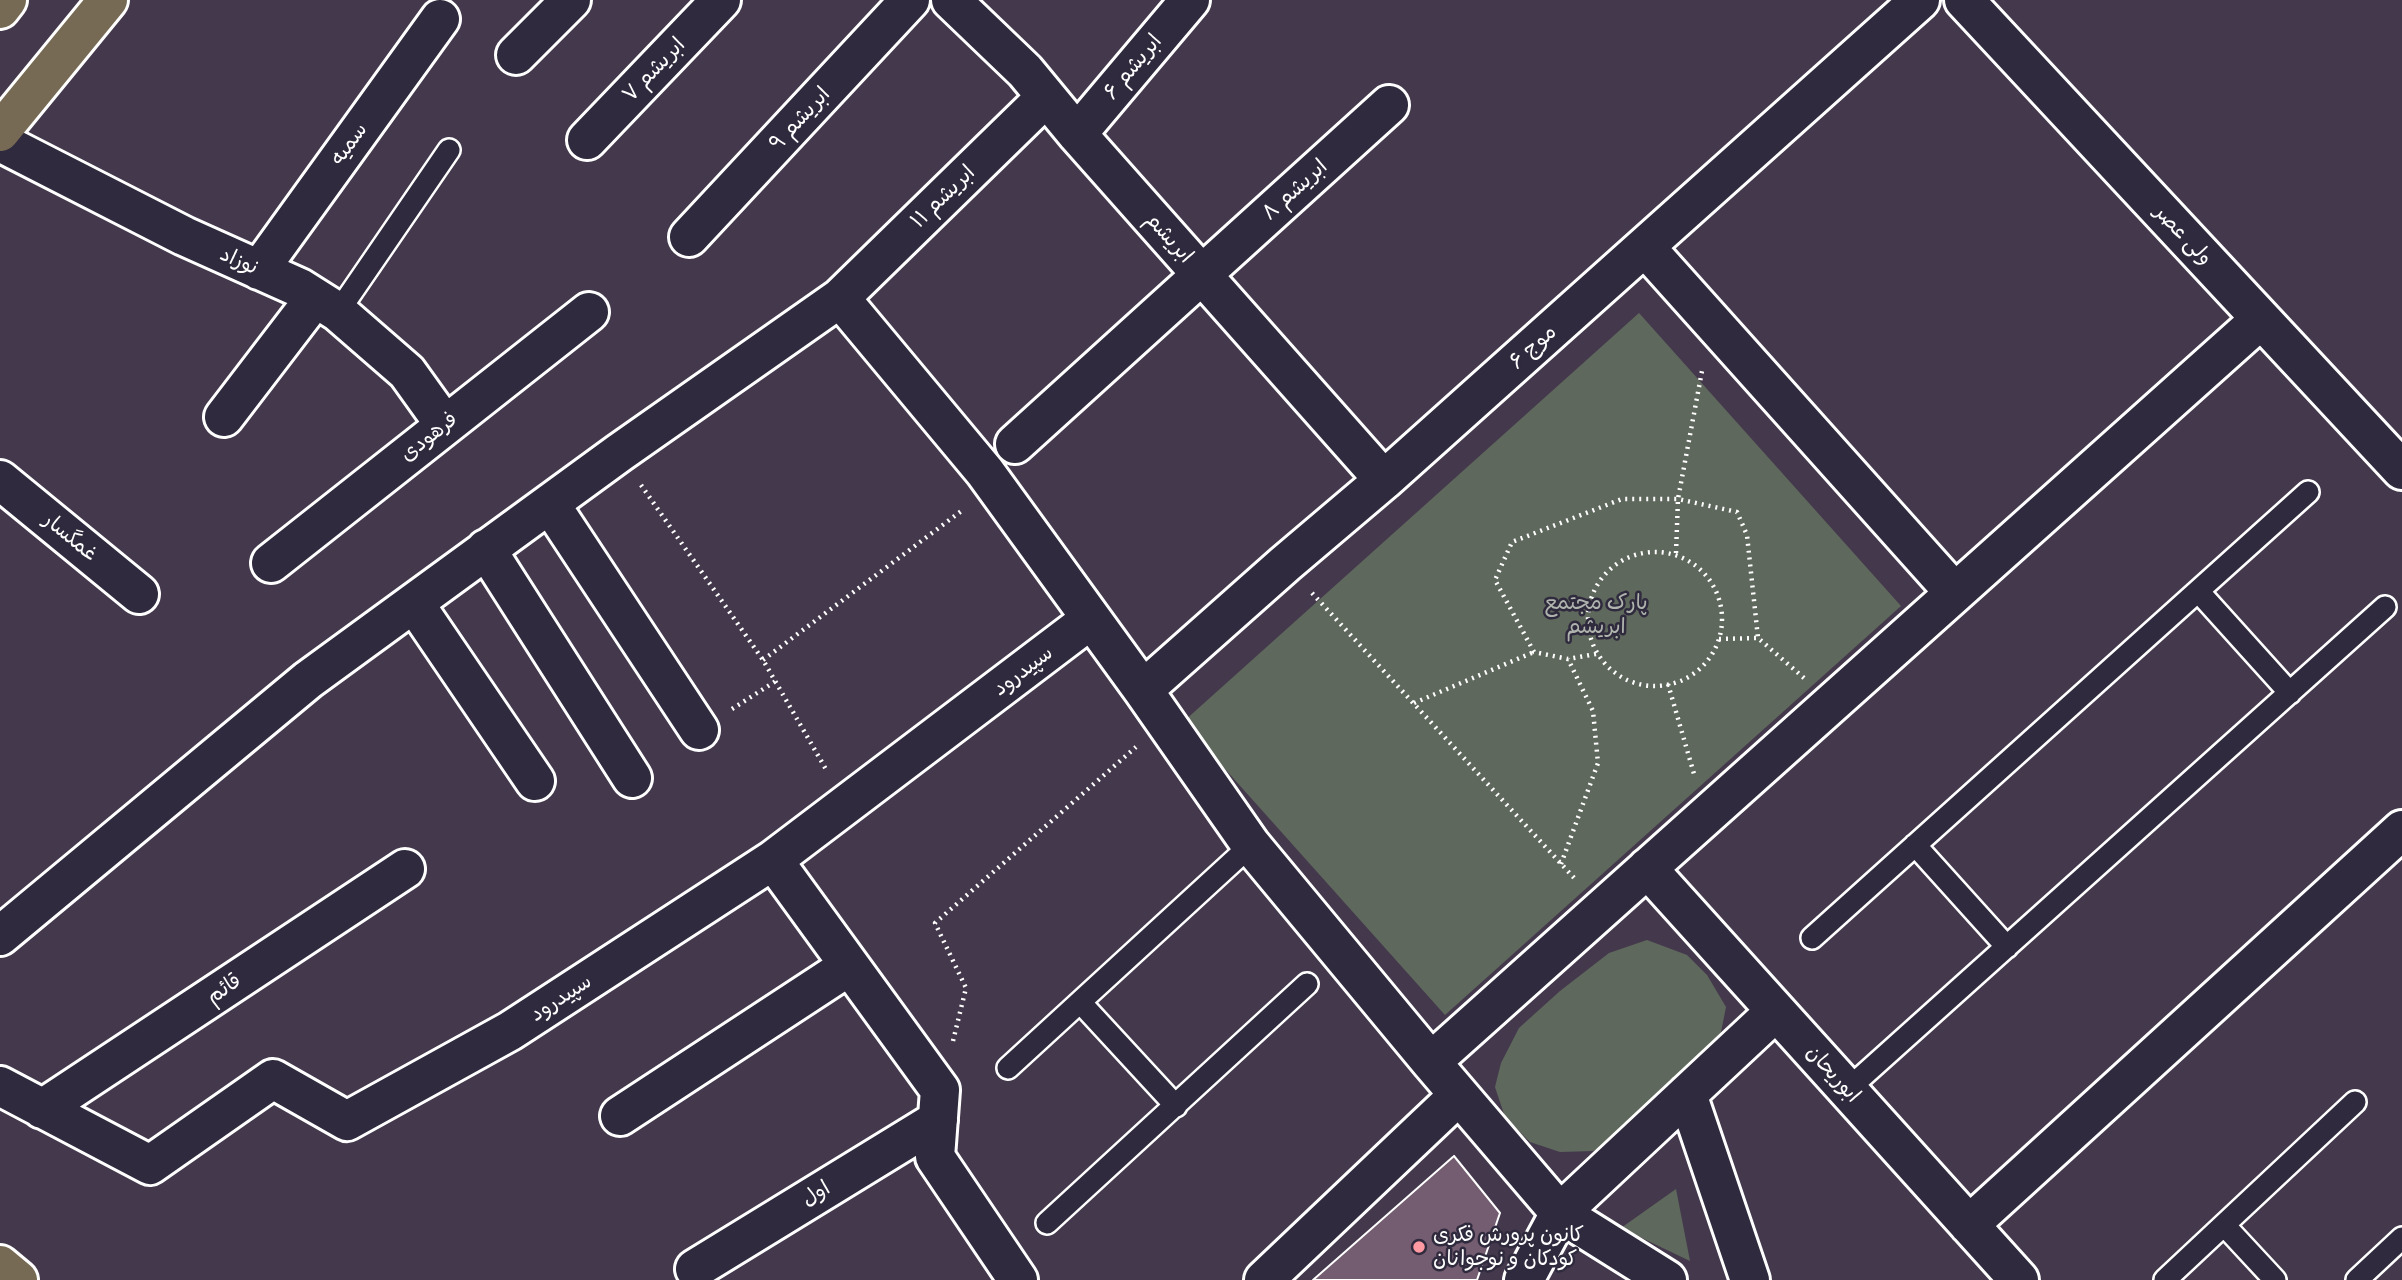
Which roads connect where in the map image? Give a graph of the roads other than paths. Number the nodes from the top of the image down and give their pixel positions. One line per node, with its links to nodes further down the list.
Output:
1 (7, 0): 10 (main road)
2 (108, 0): 15 (main road)
3 (571, 0): 12 (street)
4 (721, 0): 17 (street, ابریشم ۷)
5 (910, 0): 20 (street, ابریشم ۹)
6 (1190, 0): 16 (street, ابریشم ۶)
7 (1920, 0): 21 (street, موج ۶)
8 (1964, 0): 27 (street, ولی عصر)
9 (955, 1): 13 (street, ابریشم)
10 (0, 9)
11 (440, 19): 22 (street, سمیه)
12 (516, 55)
13 (1046, 97): 16 (street, ابریشم); 24 (street, ابریشم ۱۱)
14 (1389, 105): 23 (street, ابریشم ۸)
15 (0, 132)
16 (1077, 134): 23 (street, ابریشم)
17 (587, 140)
18 (0, 142): 22 (street, نوزاد)
19 (449, 150): 25 (lane)
20 (689, 237)
21 (1645, 247): 33 (street, موج ۶); 39 (street)
22 (259, 270): 25 (street, نوزاد)
23 (1202, 275): 30 (street, ابریشم ۸); 33 (street, ابریشم)
24 (840, 298): 35 (street); 43 (street)
25 (326, 305): 28 (street); 29 (street, نوزاد)
26 (589, 312): 29 (street, فرهودی)
27 (2261, 319): 31 (street, ولی عصر); 39 (street)
28 (224, 417)
29 (445, 425): 37 (street, فرهودی)
30 (1015, 444)
31 (2402, 470)
32 (0, 480): 40 (street, غمگسار)
33 (1384, 480): 44 (street, موج ۶)
34 (2308, 492): 38 (lane)
35 (550, 504): 36 (street); 46 (street)
36 (486, 550): 41 (street); 47 (street)
37 (271, 563)
38 (2198, 591): 45 (lane); 51 (lane)
39 (1955, 593): 53 (street)
40 (139, 594)
41 (414, 603): 48 (street); 55 (street)
42 (2385, 607): 45 (lane)
43 (1091, 620): 44 (street); 52 (street, سپیدرود)
44 (1143, 690): 50 (street)
45 (2290, 693): 57 (lane)
46 (699, 730)
47 (632, 778)
48 (536, 781)
49 (2402, 830): 75 (street)
50 (1251, 845): 60 (lane); 62 (street)
51 (1915, 845): 56 (lane); 57 (lane)
52 (773, 860): 58 (street); 71 (street, سپیدرود)
53 (1647, 868): 61 (street, ابوریحان); 62 (street)
54 (405, 869): 71 (street, قائم)
55 (0, 936)
56 (1812, 937)
57 (2007, 947): 65 (lane)
58 (849, 966): 69 (street); 72 (street)
59 (1307, 984): 70 (lane)
60 (1080, 1002): 63 (lane); 70 (lane)
61 (1776, 1012): 65 (street, ابوریحان); 66 (street)
62 (1431, 1062): 67 (street)
63 (1009, 1068)
64 (0, 1086): 71 (street, سپیدرود)
65 (1847, 1090): 75 (street, ابوریحان)
66 (1687, 1094): 73 (street); 85 (street)
67 (1460, 1095): 73 (street); 82 (street)
68 (2355, 1102): 76 (lane)
69 (939, 1105): 79 (street, اول); 81 (street)
70 (1175, 1105): 74 (lane)
71 (43, 1109)
72 (620, 1116)
73 (1560, 1213): 83 (street); 84 (street)
74 (1047, 1223)
75 (1969, 1225): 86 (street, ابوریحان)
76 (2224, 1225): 87 (lane); 88 (lane)
77 (2402, 1238): 89 (lane)
78 (0, 1265): 80 (main road)
79 (695, 1269)
80 (18, 1280)
81 (1017, 1280)
82 (1264, 1280)
83 (1524, 1280)
84 (1667, 1280)
85 (1750, 1280)
86 (2019, 1280)
87 (2165, 1280)
88 (2276, 1280)
89 (2357, 1280)

